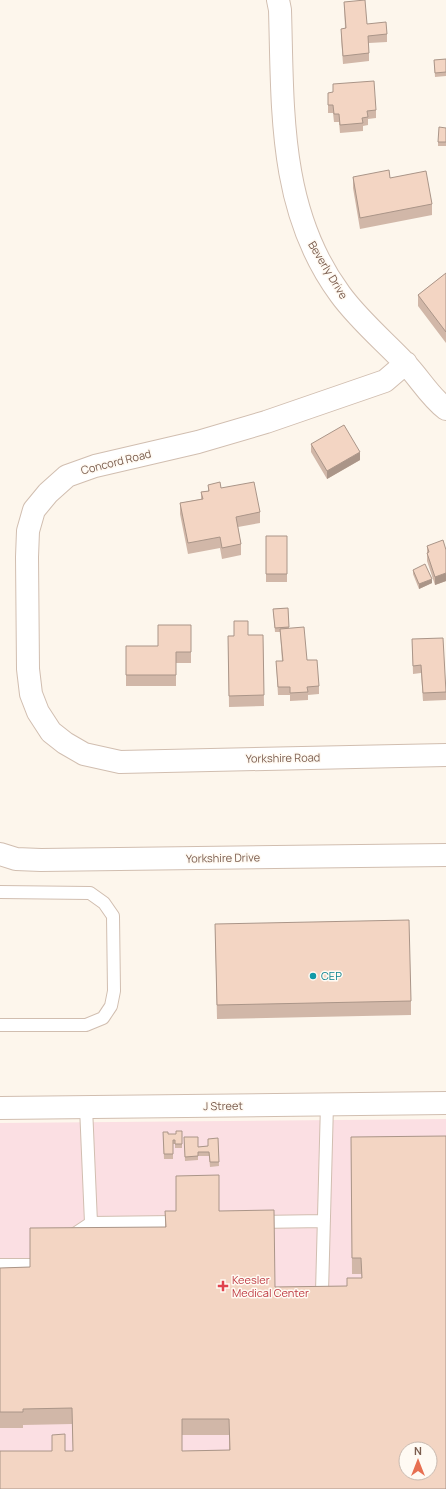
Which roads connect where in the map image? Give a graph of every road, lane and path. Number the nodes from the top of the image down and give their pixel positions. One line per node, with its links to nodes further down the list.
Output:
1 (278, 0): 2 (street, Beverly Drive)
2 (406, 363): 3 (street, Beverly Drive); 5 (street, Concord Road)
3 (446, 409)
4 (446, 755): 5 (street, Yorkshire Road)
5 (120, 762)
6 (0, 854): 7 (street, Yorkshire Drive)
7 (446, 855)
8 (0, 892): 9 (lane)
9 (0, 1025)
10 (446, 1103): 11 (street, J Street)
11 (327, 1104): 12 (street, J Street); 14 (lane)
12 (86, 1107): 13 (street, J Street); 17 (lane)
13 (0, 1108)
14 (324, 1221): 16 (lane); 21 (lane)
15 (176, 1222): 17 (lane)
16 (249, 1222)
17 (91, 1223): 18 (lane)
18 (61, 1244)
19 (0, 1265): 20 (lane)
20 (30, 1265)
21 (322, 1292)

